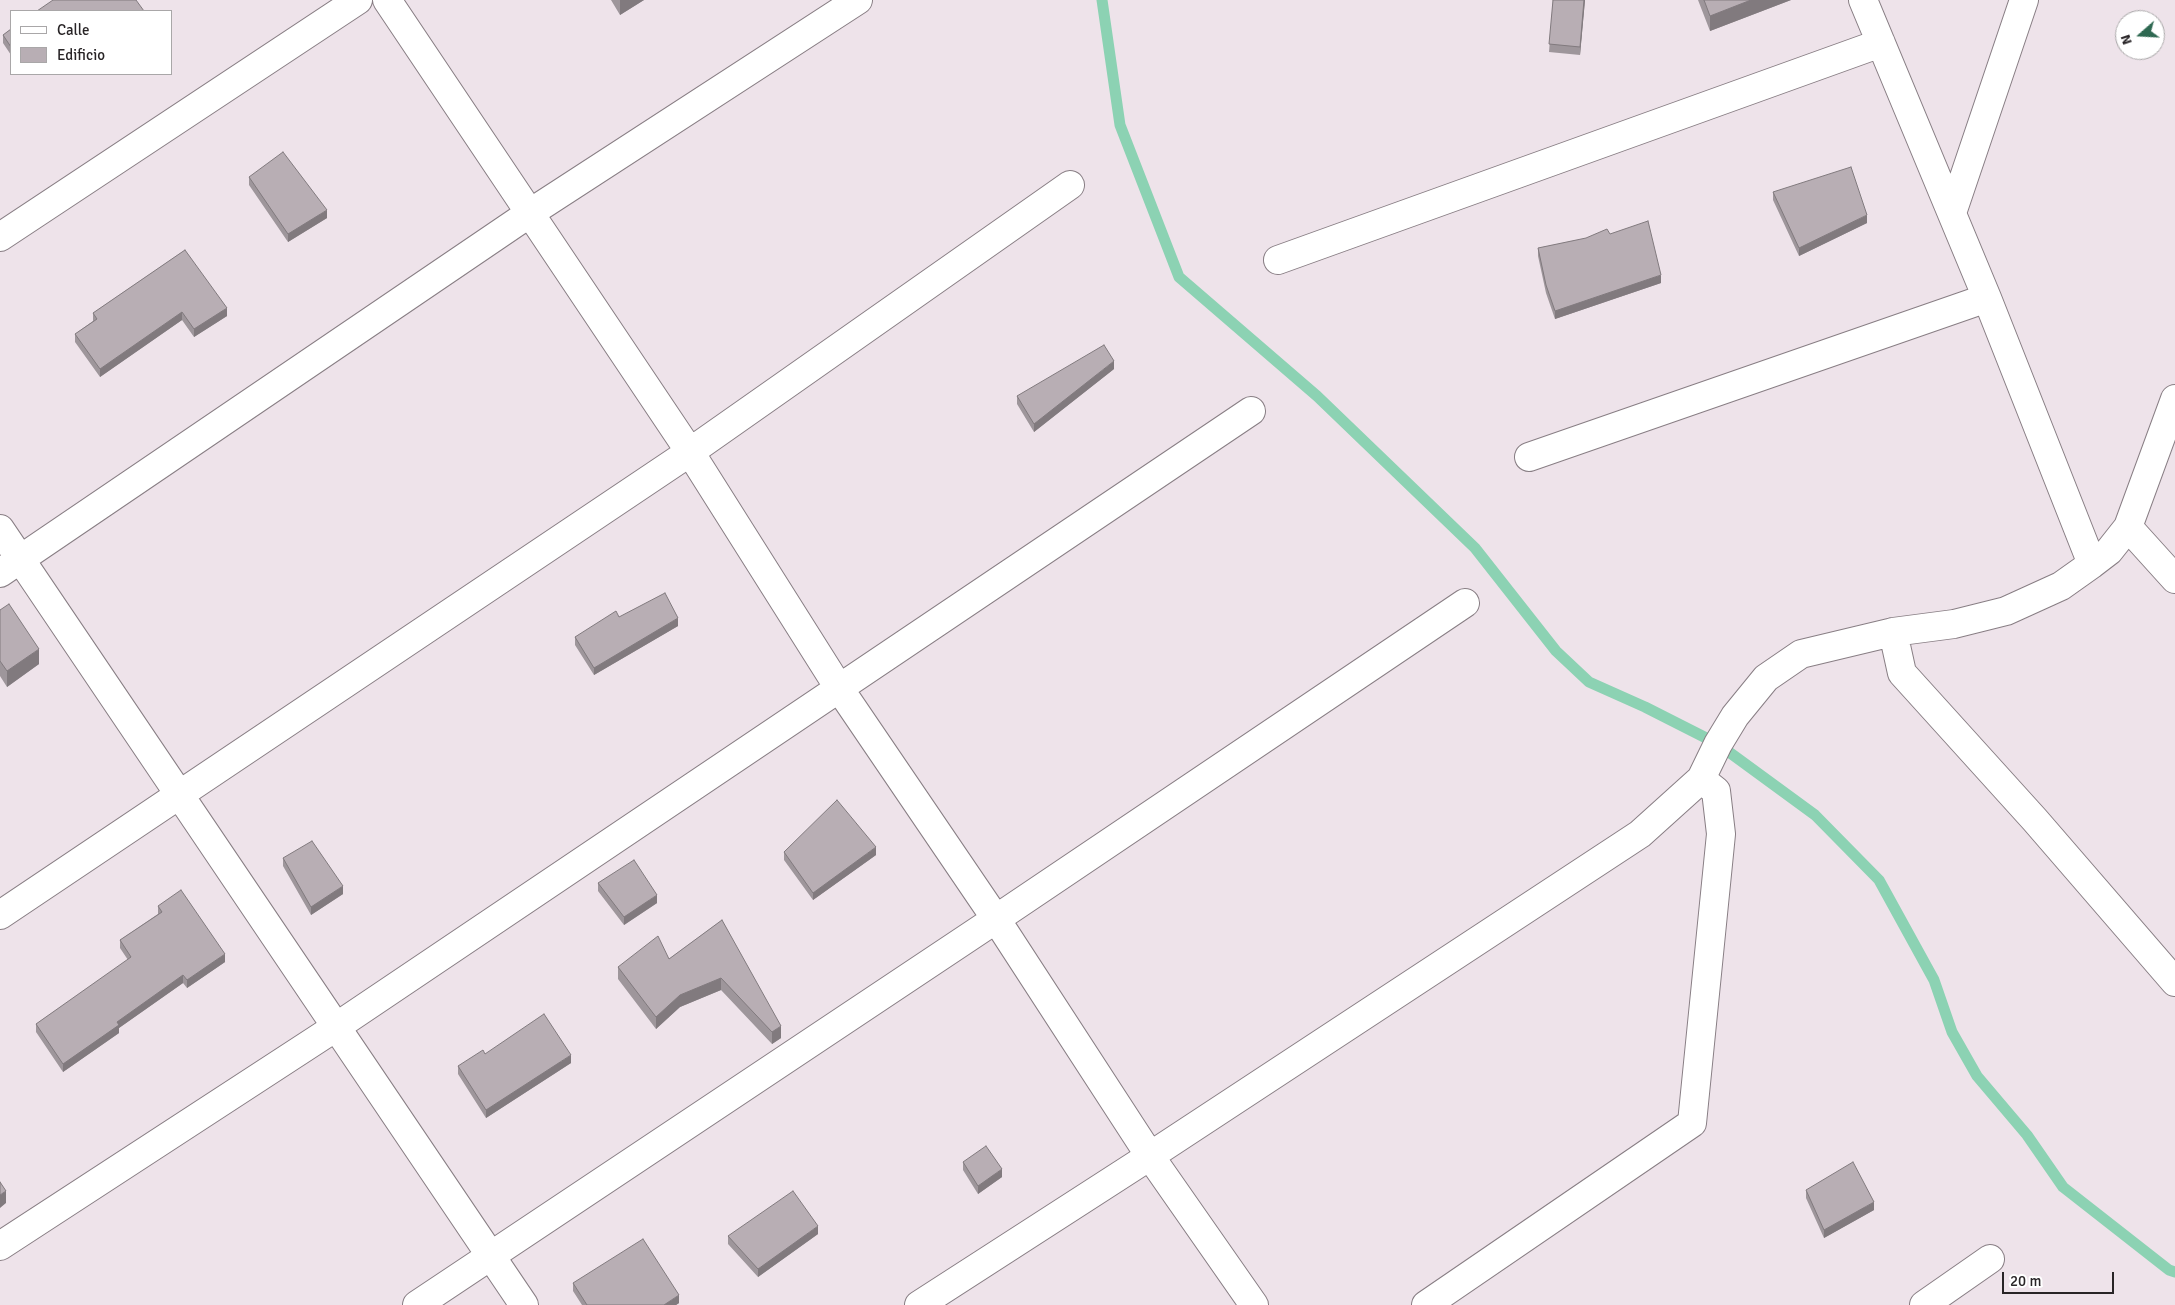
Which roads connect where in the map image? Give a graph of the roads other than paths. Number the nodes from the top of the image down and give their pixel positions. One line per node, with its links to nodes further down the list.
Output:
1 (358, 0): 10 (street)
2 (387, 0): 9 (street)
3 (858, 0): 9 (street)
4 (1863, 0): 6 (street)
5 (2024, 0): 8 (street)
6 (1881, 43): 8 (street); 11 (street)
7 (1070, 186): 15 (street)
8 (1952, 213): 12 (street)
9 (530, 214): 15 (street); 20 (street)
10 (0, 237)
11 (1278, 260)
12 (1987, 298): 16 (street); 19 (street)
13 (2175, 399): 17 (street)
14 (1251, 411): 24 (street)
15 (690, 452): 24 (street); 26 (street)
16 (1529, 457)
17 (2128, 527): 19 (street); 21 (street)
18 (0, 529): 20 (street)
19 (2092, 564): 23 (street)
20 (10, 566): 26 (street)
21 (2175, 578)
22 (1465, 603): 28 (street)
23 (1893, 632): 25 (street); 29 (street)
24 (839, 688): 28 (street); 30 (street)
25 (1701, 779): 31 (street); 39 (street)
26 (179, 794): 27 (street); 30 (street)
27 (0, 915)
28 (996, 919): 31 (street); 33 (street)
29 (2175, 982)
30 (336, 1027): 32 (street); 33 (street)
31 (1150, 1156): 37 (street); 38 (street)
32 (0, 1246)
33 (491, 1256): 35 (street); 36 (street)
34 (1990, 1259): 40 (street)
35 (417, 1305)
36 (524, 1305)
37 (919, 1305)
38 (1254, 1305)
39 (1426, 1305)
40 (1924, 1305)

